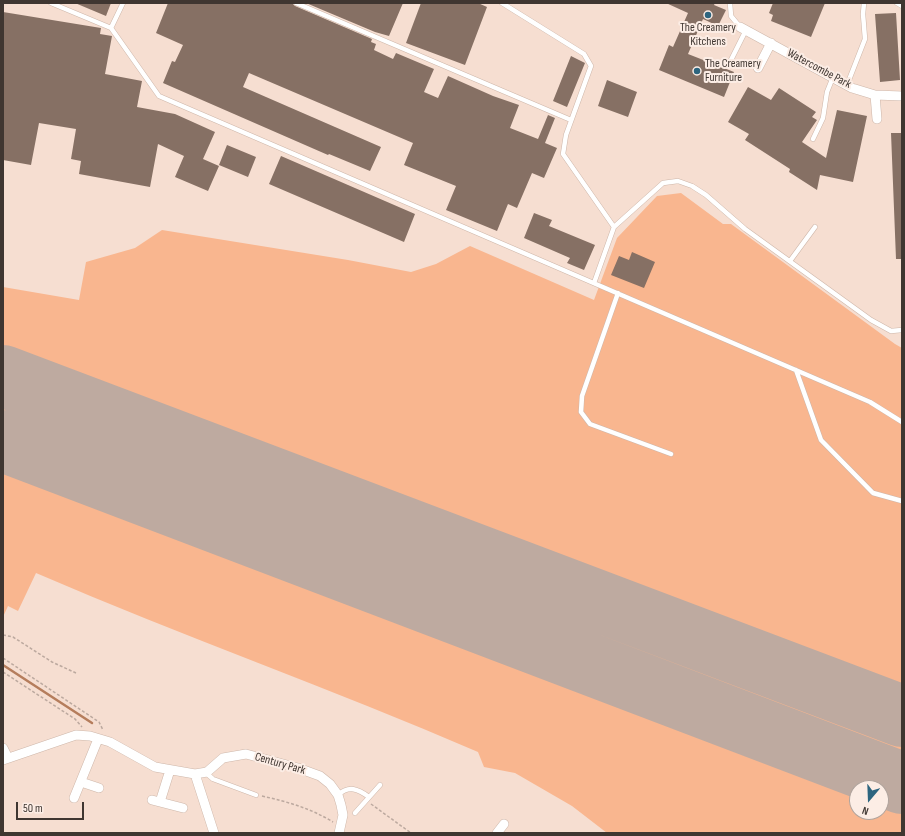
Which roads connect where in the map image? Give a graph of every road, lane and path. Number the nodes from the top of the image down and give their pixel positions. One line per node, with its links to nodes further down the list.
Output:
1 (51, 3): 9 (lane)
2 (123, 3): 9 (lane)
3 (296, 3): 19 (lane)
4 (502, 3): 19 (lane)
5 (730, 3): 10 (lane)
6 (864, 3): 15 (lane)
7 (897, 3): 8 (lane)
8 (902, 6)
9 (112, 28): 24 (lane)
10 (743, 29): 11 (street, Watercombe Park); 12 (lane)
11 (771, 43): 13 (street); 14 (street, Watercombe Park)
12 (730, 62)
13 (758, 68)
14 (833, 78): 15 (street, Watercombe Park); 20 (lane)
15 (847, 85): 16 (street, Watercombe Park)
16 (875, 95): 17 (street, Watercombe Park); 18 (street)
17 (902, 96)
18 (878, 119)
19 (571, 120): 22 (lane)
20 (812, 139)
21 (815, 226): 23 (lane)
22 (614, 227): 23 (lane); 24 (lane)
23 (790, 261): 26 (lane)
24 (594, 283): 25 (lane)
25 (618, 293): 27 (lane); 29 (lane)
26 (902, 330)
27 (796, 370): 28 (lane); 30 (lane)
28 (902, 422)
29 (671, 454)
30 (902, 501)
31 (3, 635): 34 (path)
32 (3, 658): 36 (path)
33 (3, 672): 35 (path)
34 (76, 673)
35 (94, 738): 36 (street, Century Park); 38 (street, Century Park); 42 (street)
36 (110, 742): 39 (street, Century Park)
37 (3, 748): 38 (street, Century Park)
38 (5, 759)
39 (170, 770): 41 (street, Century Park); 49 (street)
40 (205, 772): 41 (street, Century Park); 45 (lane); 46 (street, Century Park)
41 (195, 774): 53 (street)
42 (81, 782): 44 (street); 47 (street)
43 (380, 785): 48 (lane)
44 (100, 788)
45 (256, 795): 52 (path)
46 (338, 795): 48 (lane); 52 (street)
47 (74, 798)
48 (368, 799): 50 (lane); 54 (path)
49 (182, 808)
50 (355, 813)
51 (504, 824): 55 (street)
52 (340, 830)
53 (214, 833)
54 (411, 833)
55 (497, 833)

